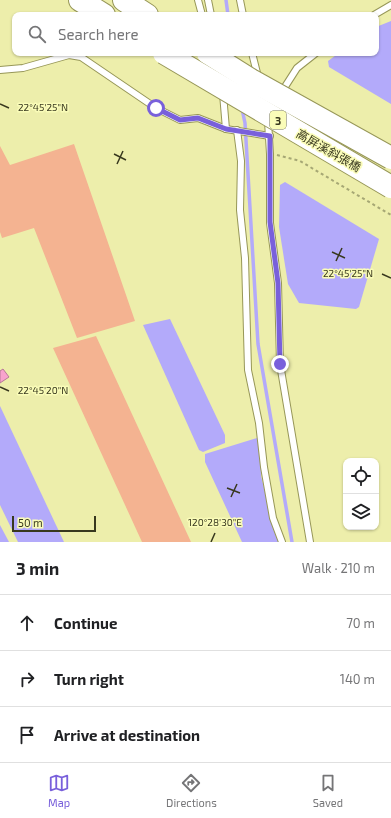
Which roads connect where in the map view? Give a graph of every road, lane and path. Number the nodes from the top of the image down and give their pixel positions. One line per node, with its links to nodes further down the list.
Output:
1 (80, 0): 7 (highway)
2 (124, 0): 8 (highway)
3 (198, 0): 9 (lane)
4 (208, 0): 10 (lane)
5 (240, 0): 11 (lane)
6 (391, 5): 12 (lane)
7 (99, 12)
8 (142, 12)
9 (201, 12)
10 (210, 12)
11 (242, 12)
12 (379, 12)
13 (65, 56): 19 (lane)
14 (75, 56): 27 (lane)
15 (169, 56): 32 (highway, 高屏溪斜張橋 / 3, bridge)
16 (253, 56): 21 (lane)
17 (312, 56): 23 (lane)
18 (212, 61): 24 (lane); 31 (highway, 高屏溪斜張橋 / 3, bridge)
19 (0, 70)
20 (220, 75): 24 (lane)
21 (262, 94)
22 (264, 101): 26 (lane)
23 (276, 102)
24 (224, 105): 27 (lane)
25 (272, 108): 26 (lane)
26 (268, 115): 29 (lane)
27 (226, 129): 28 (lane)
28 (238, 130): 29 (lane); 34 (lane)
29 (270, 136): 30 (lane)
30 (270, 154): 33 (path); 35 (lane)
31 (391, 158)
32 (391, 187)
33 (391, 215)
34 (282, 542)
35 (310, 542)

